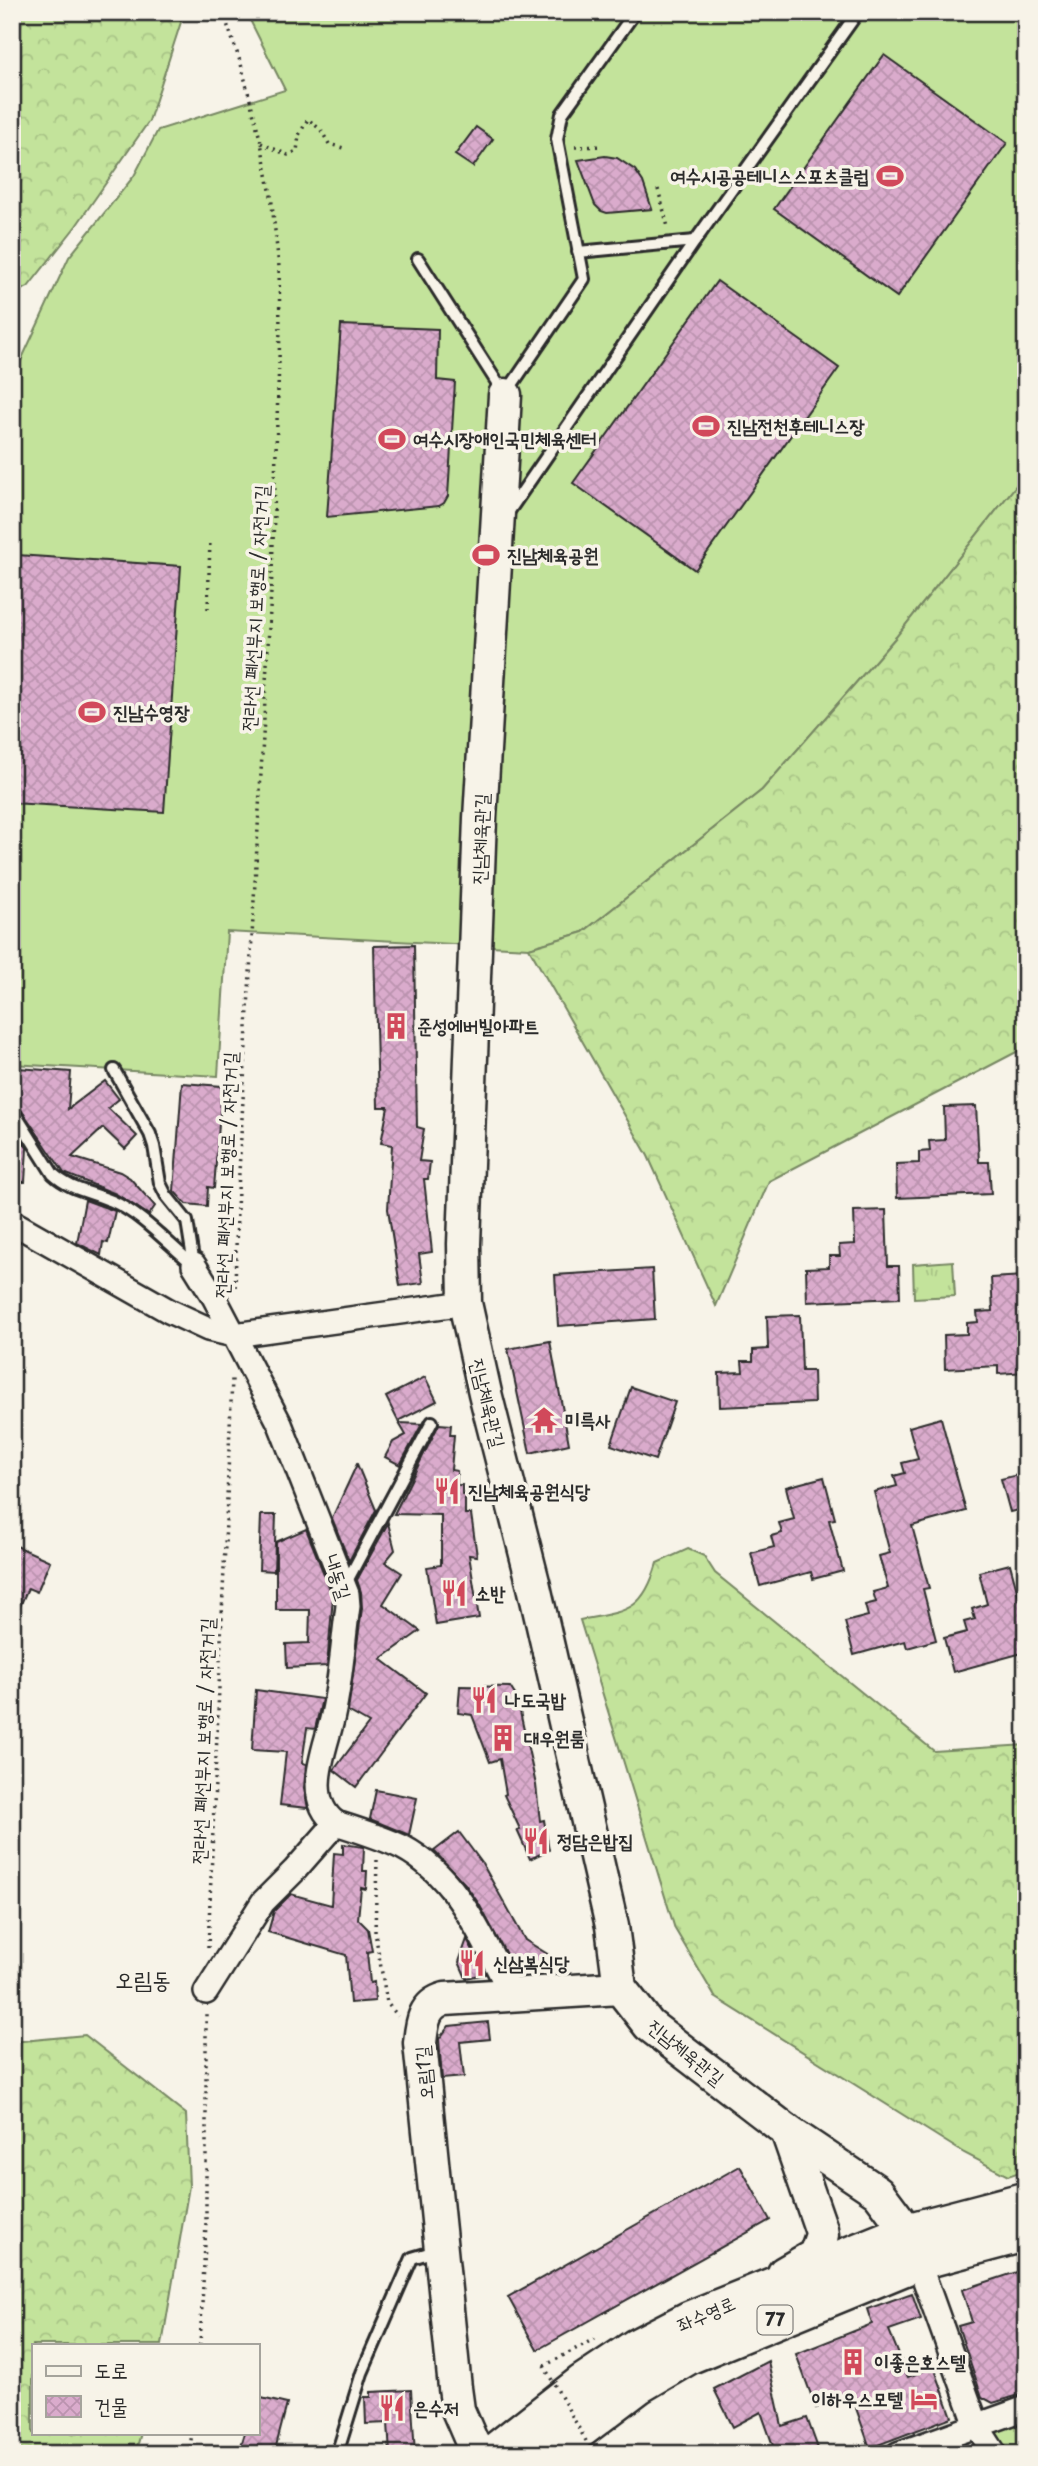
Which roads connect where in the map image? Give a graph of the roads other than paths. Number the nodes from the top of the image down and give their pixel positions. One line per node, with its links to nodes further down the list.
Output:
1 (635, 12): 4 (lane)
2 (858, 12): 3 (lane)
3 (695, 242): 4 (lane); 7 (lane)
4 (578, 252): 6 (lane)
5 (418, 260): 6 (lane)
6 (505, 395): 7 (street, 진남체육관길)
7 (496, 531): 12 (street, 진남체육관길)
8 (114, 1070): 11 (lane)
9 (12, 1109): 11 (lane)
10 (12, 1222): 13 (street)
11 (194, 1265): 13 (street, 내동길)
12 (465, 1303): 13 (street); 17 (street, 진남체육관길)
13 (234, 1335): 15 (street, 내동길)
14 (432, 1422): 15 (lane)
15 (344, 1587): 16 (street, 내동길)
16 (336, 1823): 18 (street); 19 (street)
17 (620, 1988): 19 (street, 오림1길); 20 (street, 진남체육관길)
18 (206, 1992)
19 (512, 1995): 24 (street, 오림1길)
20 (787, 2131): 23 (street, 진남체육관길); 25 (street)
21 (1026, 2200): 23 (main road, 좌수영로 / 77)
22 (1026, 2232): 23 (main road, 좌수영로 / 77)
23 (913, 2246): 25 (main road, 좌수영로 / 77); 27 (street); 31 (main road, 좌수영로 / 77)
24 (441, 2249): 28 (lane); 29 (street, 오림1길)
25 (690, 2320): 30 (main road, 좌수영로 / 77)
26 (1026, 2408): 27 (street)
27 (977, 2426): 32 (street); 33 (street)
28 (337, 2454)
29 (478, 2454)
30 (493, 2454)
31 (547, 2454)
32 (898, 2454)
33 (995, 2454)

